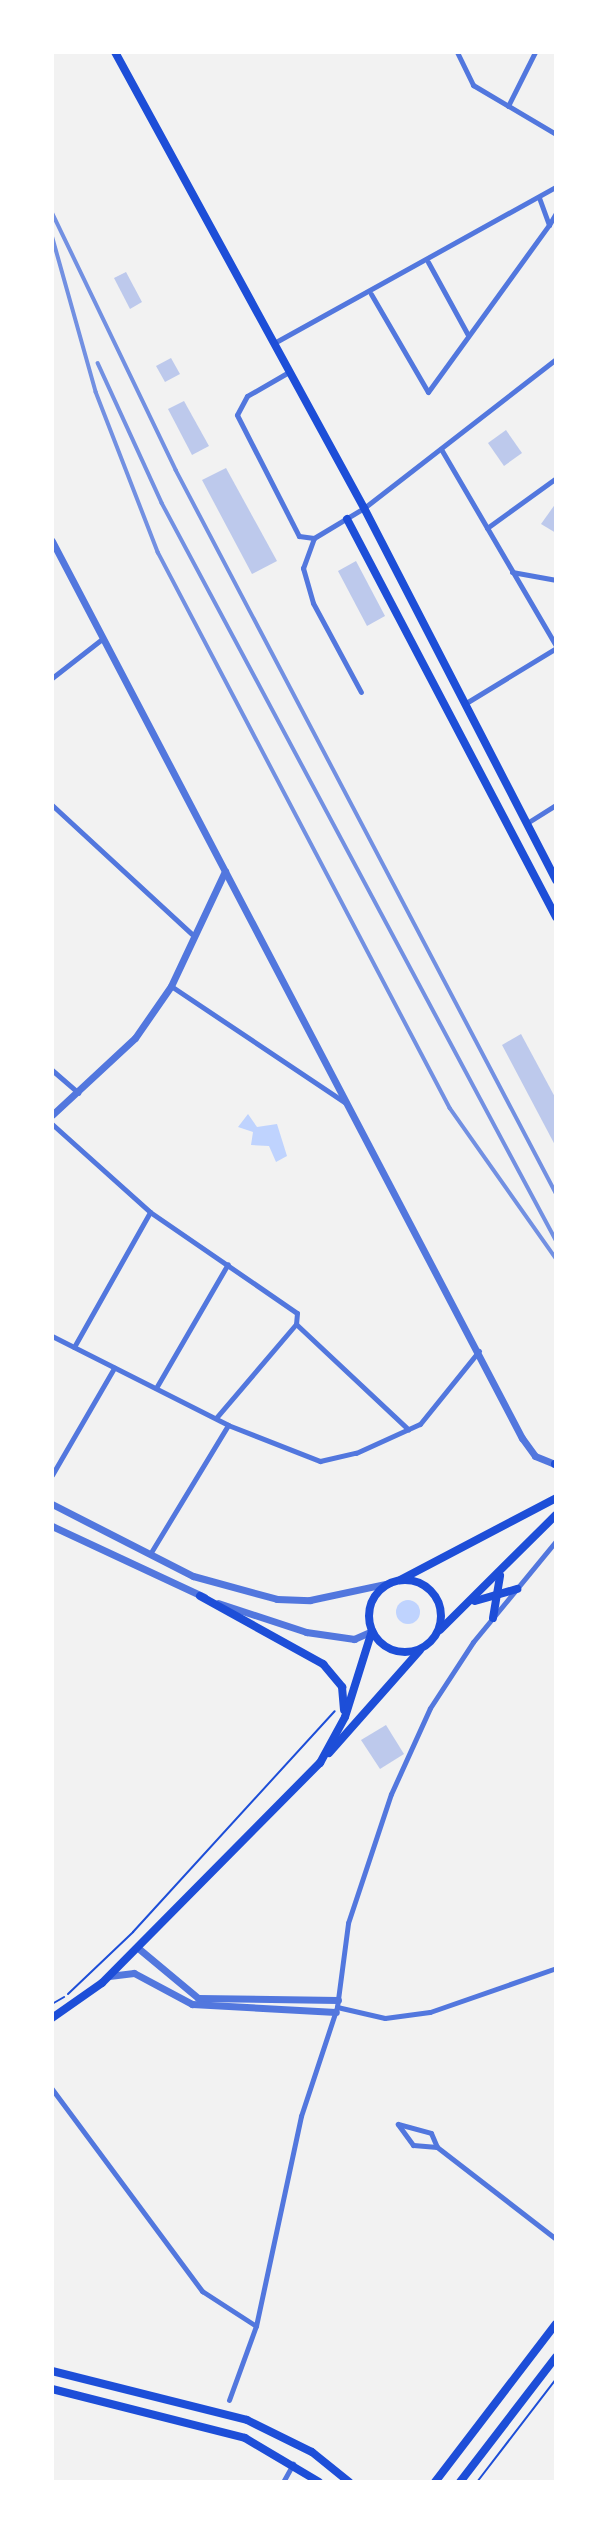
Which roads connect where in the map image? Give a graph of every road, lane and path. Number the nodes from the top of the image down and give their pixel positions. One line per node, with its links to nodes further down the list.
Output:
1 (114, 52): 13 (main road)
2 (457, 52): 4 (street)
3 (535, 52): 4 (street)
4 (508, 106): 5 (street)
5 (555, 134)
6 (555, 187): 7 (street)
7 (539, 198): 9 (street); 10 (street)
8 (555, 213): 9 (street)
9 (549, 225): 12 (street)
10 (428, 262): 11 (street); 12 (street)
11 (371, 294): 12 (street); 13 (street)
12 (468, 335)
13 (272, 344): 15 (main road)
14 (555, 359): 16 (street)
15 (287, 373): 18 (main road); 21 (street)
16 (441, 449): 18 (street); 20 (street)
17 (555, 478): 20 (street)
18 (364, 508): 19 (street); 29 (main road)
19 (347, 519): 21 (street); 35 (main road)
20 (487, 528): 23 (street)
21 (314, 538): 28 (street)
22 (52, 541): 25 (street)
23 (512, 572): 24 (street); 26 (street)
24 (555, 580)
25 (102, 639): 27 (street); 33 (street)
26 (555, 647): 29 (street)
27 (52, 678)
28 (361, 692)
29 (466, 703): 32 (main road)
30 (555, 804): 32 (street)
31 (52, 805): 36 (street)
32 (527, 823): 34 (main road)
33 (225, 871): 36 (street); 40 (street)
34 (555, 880)
35 (555, 917)
36 (192, 934): 37 (street)
37 (171, 986): 39 (street); 40 (street)
38 (52, 1070): 39 (street)
39 (78, 1093): 41 (street)
40 (350, 1105): 48 (street)
41 (52, 1115)
42 (52, 1124): 43 (street)
43 (150, 1212): 44 (street); 47 (street)
44 (228, 1264): 45 (street); 50 (street)
45 (296, 1324): 51 (street); 53 (street)
46 (52, 1336): 47 (street)
47 (74, 1347): 49 (street)
48 (479, 1351): 53 (street); 54 (street)
49 (114, 1368): 50 (street); 55 (street)
50 (156, 1388): 51 (street)
51 (216, 1418): 52 (street)
52 (228, 1425): 53 (street); 61 (street)
53 (408, 1429)
54 (555, 1464)
55 (52, 1475)
56 (555, 1498): 63 (main road)
57 (52, 1504): 61 (street)
58 (555, 1516): 62 (main road)
59 (52, 1526): 67 (street)
60 (555, 1541): 65 (street)
61 (150, 1554): 64 (street)
62 (500, 1576): 66 (main road); 68 (main road)
63 (400, 1580): 64 (main road); 71 (main road)
64 (390, 1583): 70 (main road)
65 (517, 1588): 66 (main road); 69 (street)
66 (496, 1595): 68 (main road); 69 (main road)
67 (200, 1596): 70 (street); 74 (main road)
68 (472, 1602): 71 (main road)
69 (492, 1618): 80 (street)
70 (372, 1631): 72 (main road); 74 (main road)
71 (438, 1632): 72 (main road)
72 (421, 1649): 75 (main road)
73 (335, 1703): 79 (path)
74 (345, 1717): 75 (main road)
75 (320, 1763): 76 (main road)
76 (138, 1948): 78 (main road); 80 (street)
77 (555, 1968): 80 (street)
78 (109, 1976): 80 (street); 81 (main road)
79 (52, 2004)
80 (337, 2006): 86 (street)
81 (52, 2018)
82 (52, 2089): 86 (street)
83 (437, 2147): 83 (street); 84 (street)
84 (555, 2239)
85 (555, 2324): 94 (main road)
86 (256, 2326): 91 (street)
87 (555, 2357): 93 (main road)
88 (52, 2371): 97 (main road)
89 (555, 2379): 98 (path)
90 (52, 2389): 92 (main road)
91 (229, 2400)
92 (293, 2464): 95 (street); 96 (main road)
93 (463, 2479)
94 (435, 2480)
95 (282, 2482)
96 (318, 2482)
97 (349, 2482)
98 (477, 2482)

